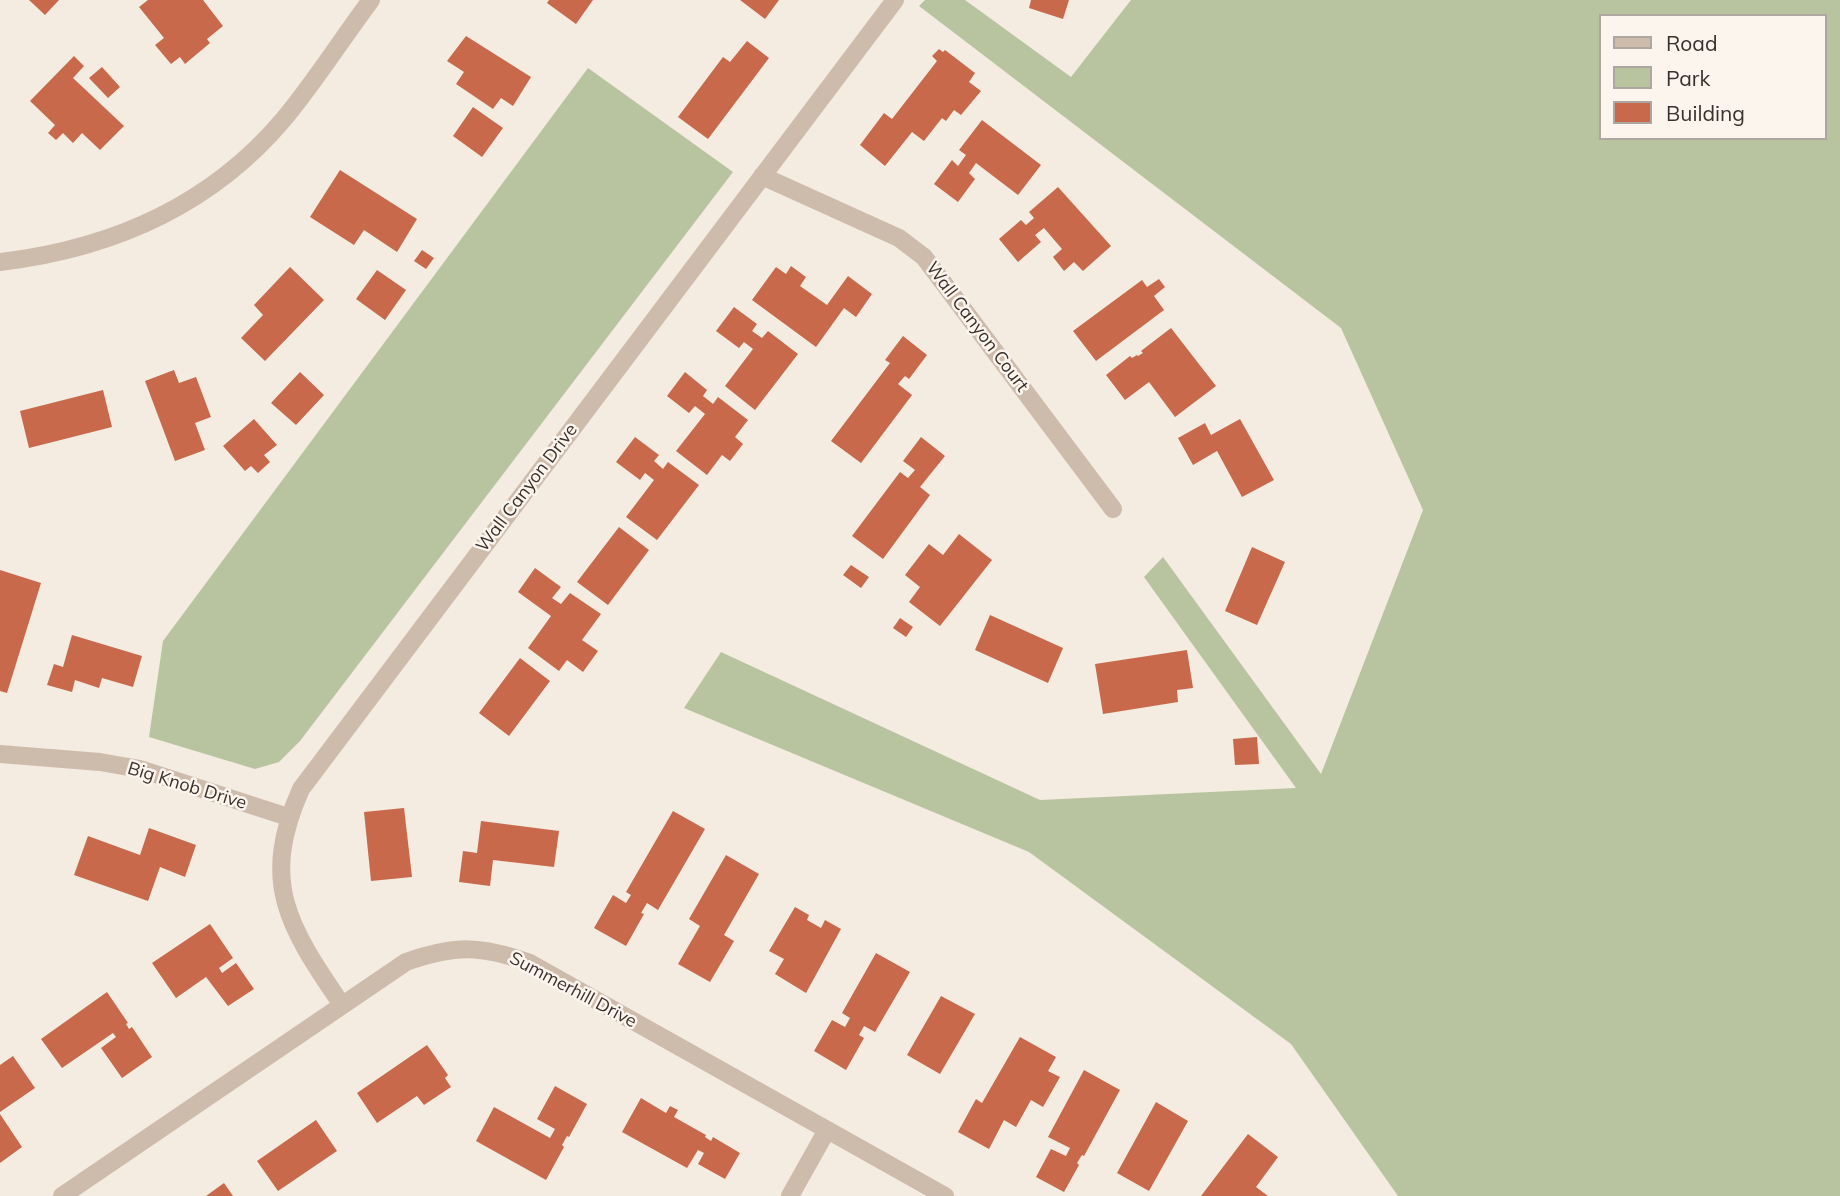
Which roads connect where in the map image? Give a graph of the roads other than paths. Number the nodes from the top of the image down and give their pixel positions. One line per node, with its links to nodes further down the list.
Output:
1 (370, 0): 4 (street)
2 (895, 0): 3 (street, Wall Canyon Drive)
3 (762, 176): 5 (street, Wall Canyon Court); 7 (street, Wall Canyon Drive)
4 (0, 262)
5 (1113, 509)
6 (0, 754): 7 (street, Big Knob Drive)
7 (288, 817): 8 (street, Wall Canyon Drive)
8 (342, 1005): 9 (street, Summerhill Drive); 10 (street, Summerhill Drive)
9 (827, 1130): 11 (street); 12 (street, Summerhill Drive)
10 (62, 1196)
11 (790, 1196)
12 (945, 1196)

